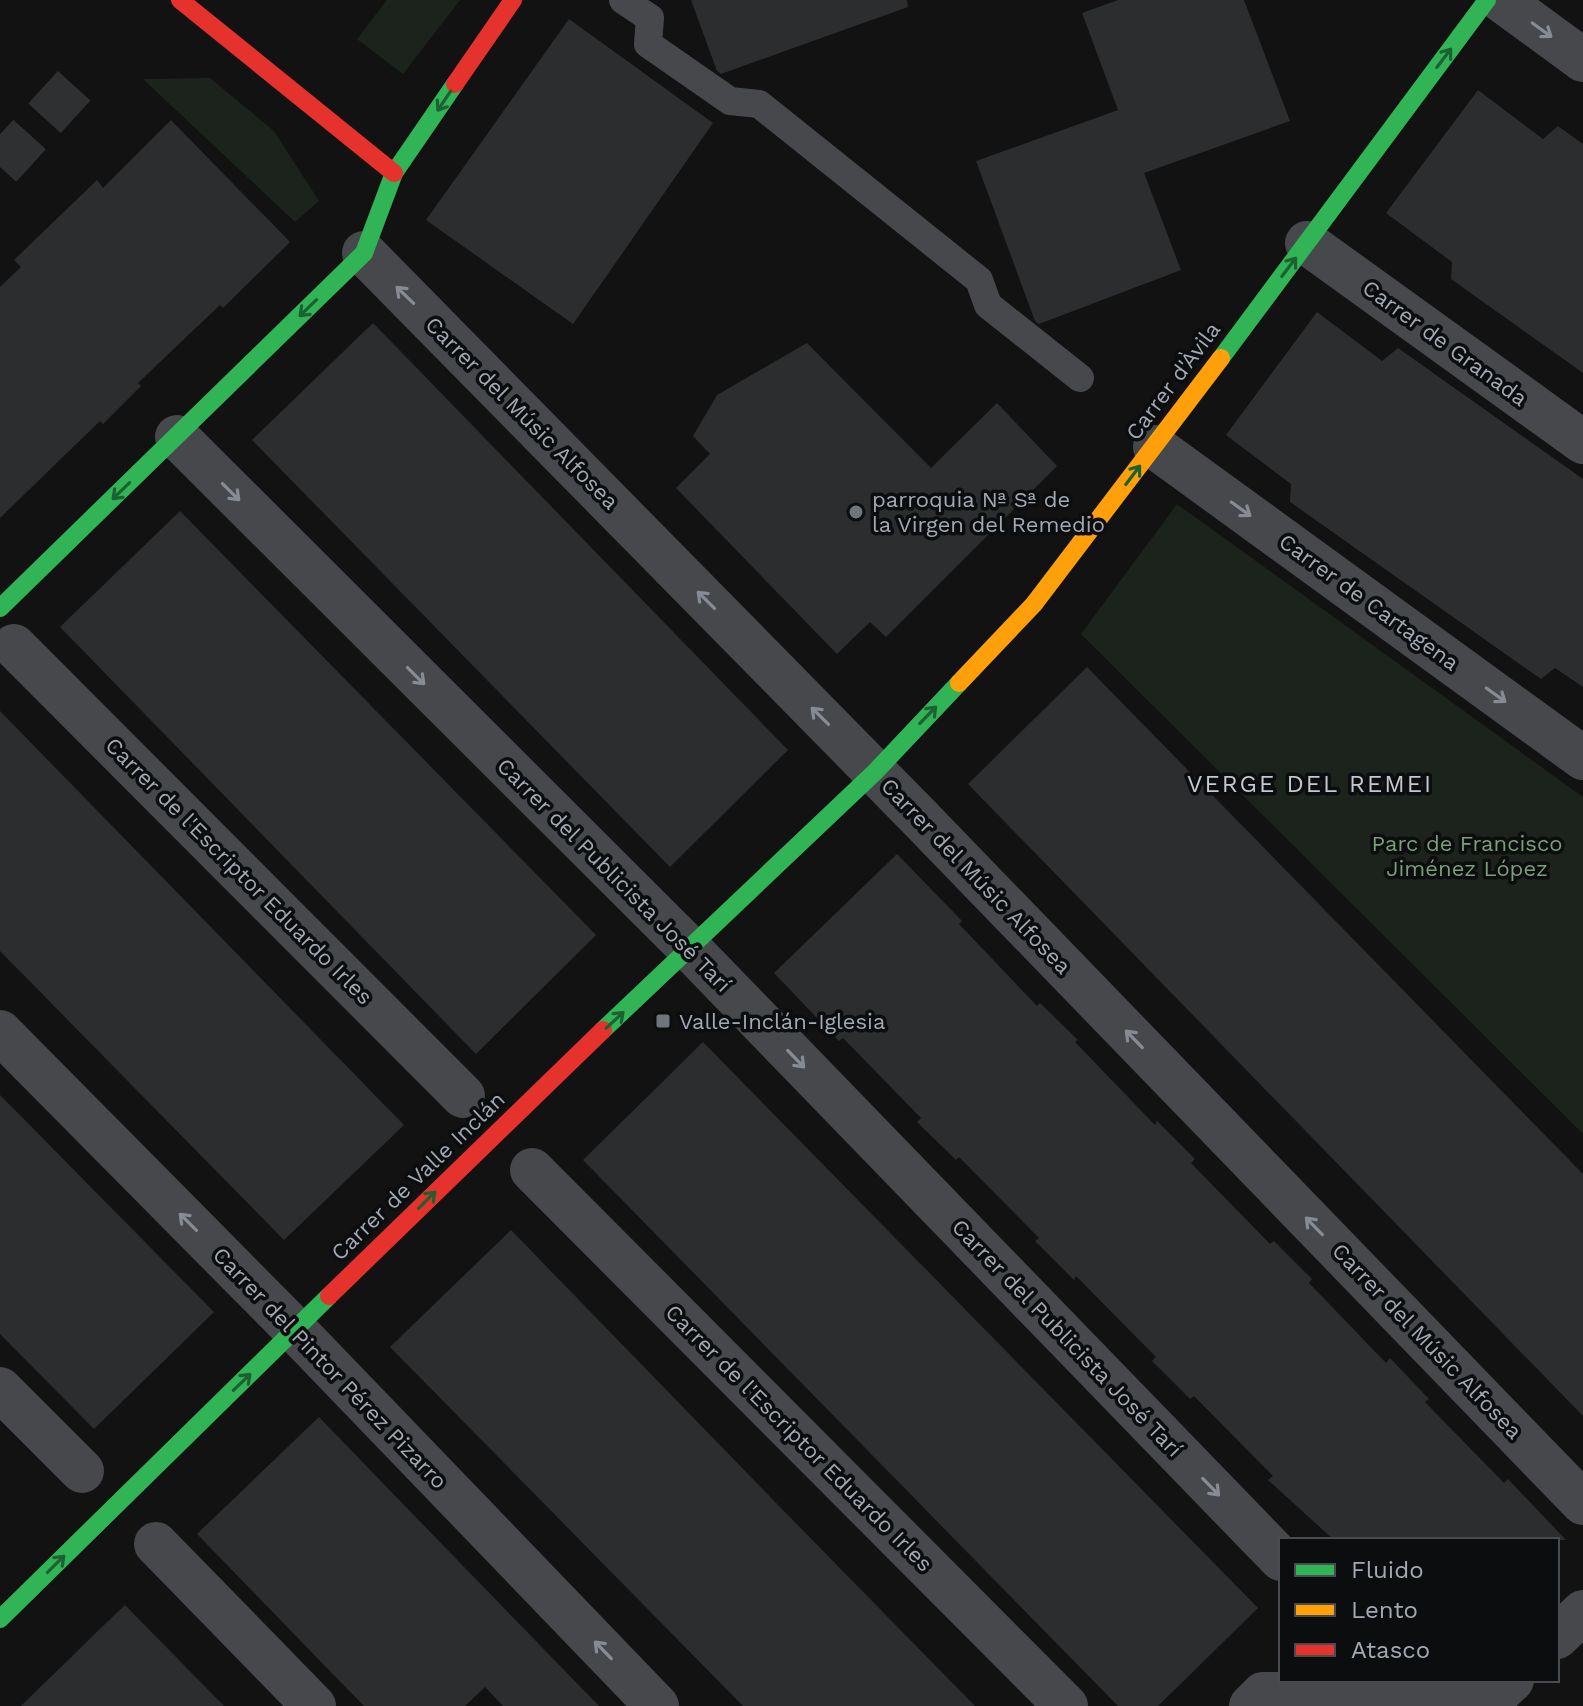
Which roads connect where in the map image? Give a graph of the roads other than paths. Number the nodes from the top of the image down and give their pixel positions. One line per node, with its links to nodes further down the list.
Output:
1 (180, 0): 7 (street)
2 (513, 0): 7 (street, one-way to 7)
3 (623, 0): 10 (lane)
4 (1487, 0): 8 (street, Carrer d'Àvila, one-way to 4)
5 (1501, 0): 6 (street, one-way to 6)
6 (1583, 60)
7 (394, 173): 9 (street)
8 (1307, 243): 12 (street, Carrer de Granada); 13 (street, Carrer d'Àvila, one-way to 8)
9 (364, 253): 11 (street, one-way to 11); 16 (street, Carrer del Músic Alfosea, one-way to 9)
10 (1080, 378)
11 (177, 437): 14 (street, one-way to 14); 17 (street, Carrer del Publicista José Tarí, one-way to 17)
12 (1583, 442)
13 (1155, 447): 15 (street, Carrer de Cartagena, one-way to 15); 16 (street, Carrer d'Àvila, one-way to 13)
14 (7, 627): 19 (street, Carrer de l'Escriptor Eduardo Irles)
15 (1583, 758)
16 (875, 772): 17 (street, Carrer de Valle Inclán); 24 (street, Carrer del Músic Alfosea, one-way to 16)
17 (690, 949): 21 (street, Carrer de Valle Inclán, one-way to 17); 26 (street, Carrer del Publicista José Tarí, one-way to 26)
18 (0, 1032): 21 (street, Carrer del Pintor Pérez Pizarro, one-way to 18)
19 (463, 1096)
20 (532, 1170): 34 (street, Carrer de l'Escriptor Eduardo Irles)
21 (295, 1330): 28 (street, Carrer de Valle Inclán, one-way to 21); 33 (street, Carrer del Pintor Pérez Pizarro, one-way to 21)
22 (0, 1389): 23 (street)
23 (82, 1471)
24 (1583, 1503)
25 (156, 1544): 32 (street)
26 (1279, 1557)
27 (1583, 1612): 29 (street)
28 (0, 1619)
29 (1559, 1635)
30 (1510, 1682): 31 (street)
31 (1405, 1687): 35 (street)
32 (314, 1706)
33 (657, 1706)
34 (1066, 1706)
35 (1251, 1706)

